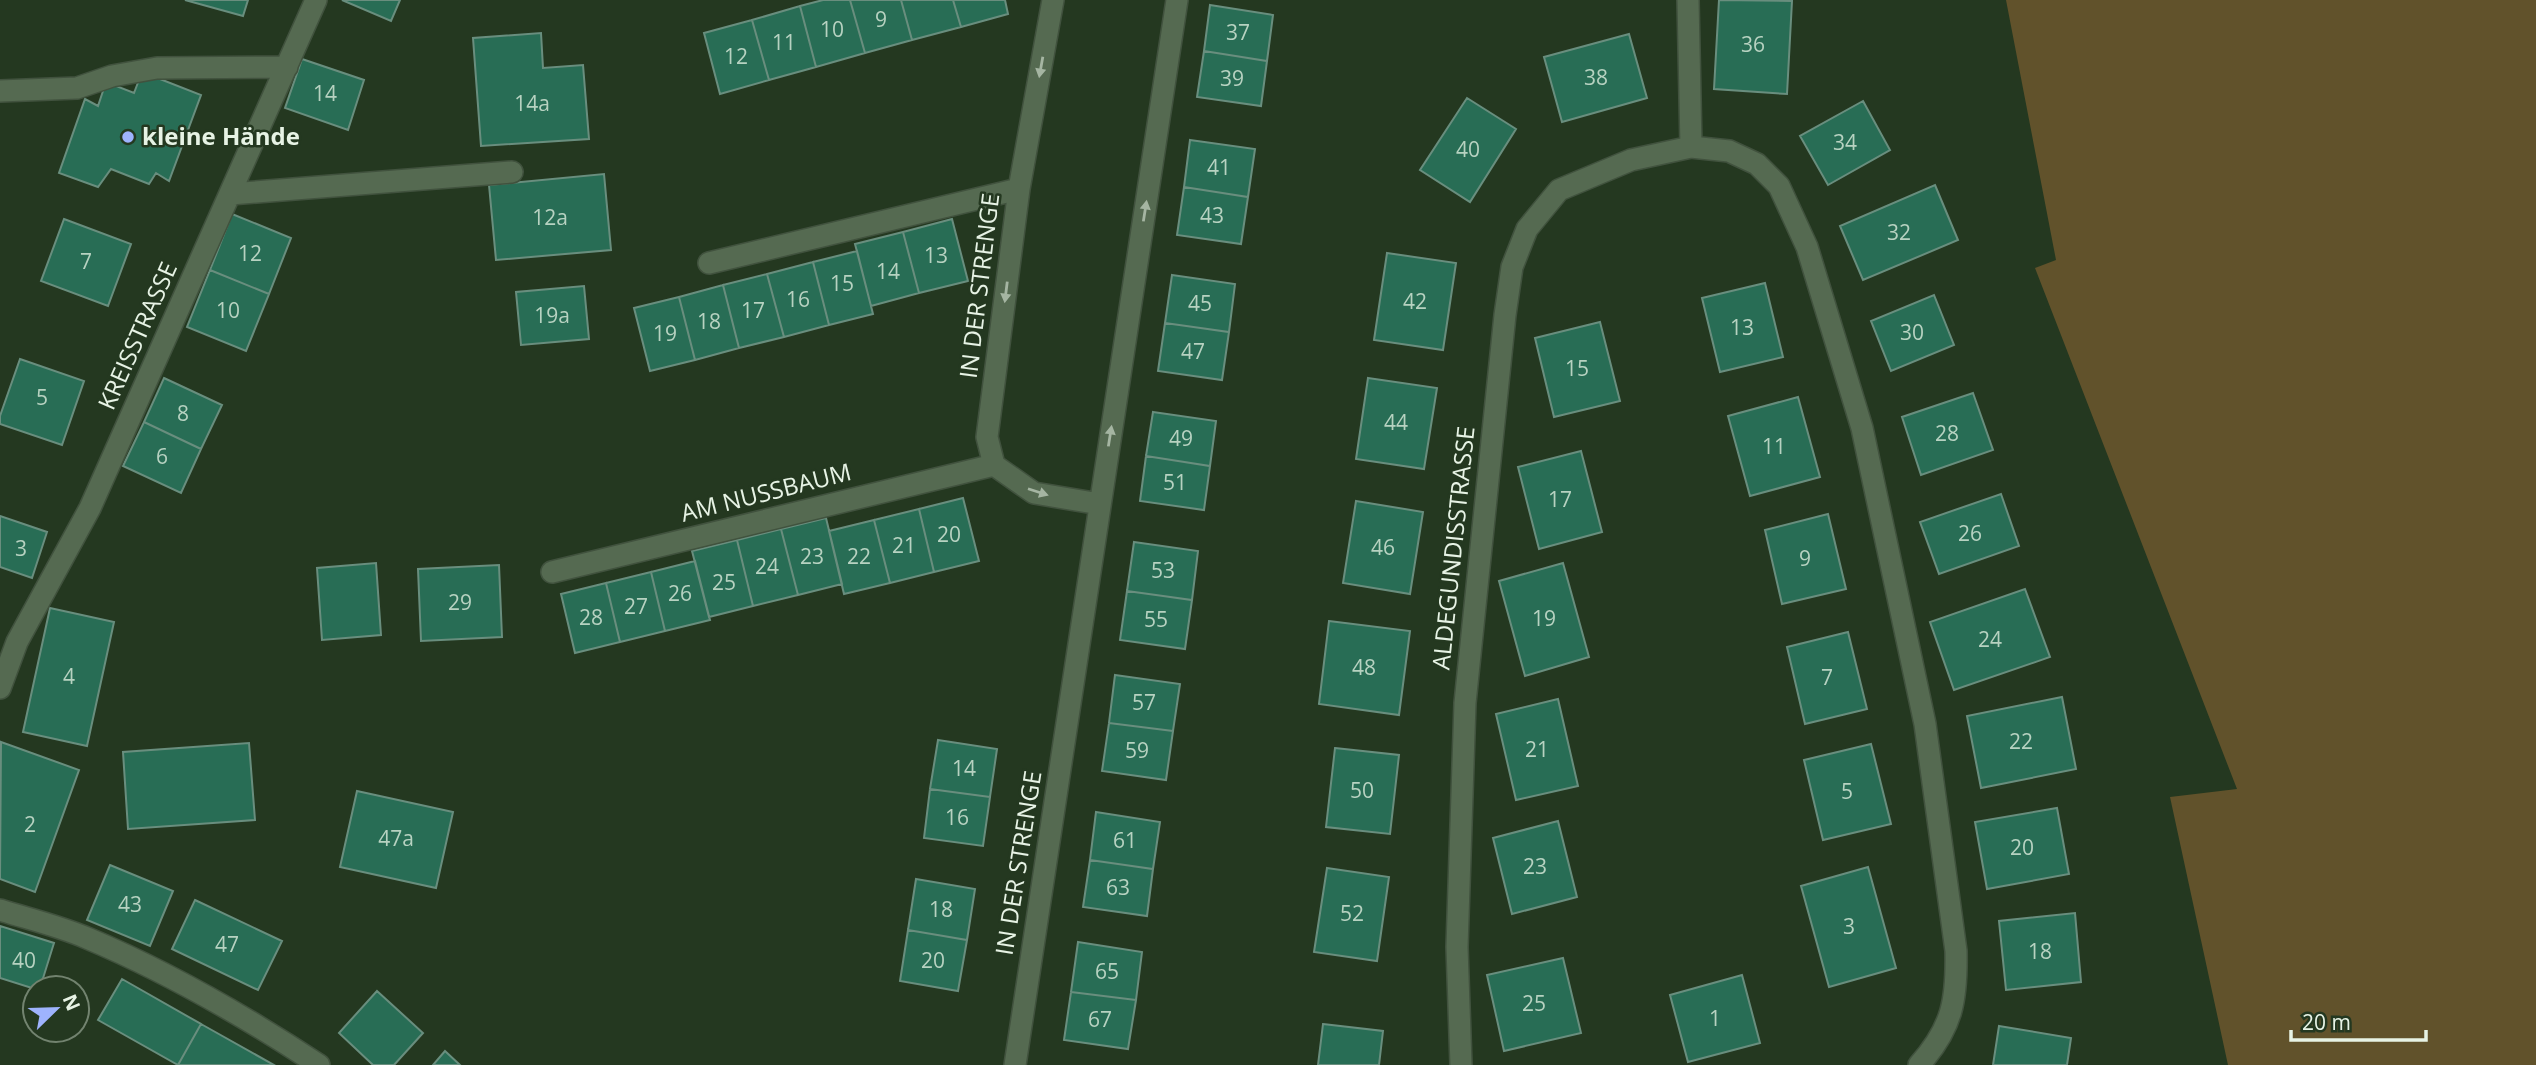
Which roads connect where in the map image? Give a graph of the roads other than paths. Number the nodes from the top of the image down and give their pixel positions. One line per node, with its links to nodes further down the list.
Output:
1 (316, 0): 5 (street, KREISSTRASSE)
2 (1053, 0): 9 (street, IN DER STRENGE, one-way to 9)
3 (1177, 0): 13 (street, IN DER STRENGE, one-way to 3)
4 (1688, 0): 7 (street)
5 (286, 67): 6 (street); 10 (street, KREISSTRASSE)
6 (0, 91)
7 (1691, 148): 19 (street, ALDEGUNDISSTRASSE); 20 (street, ALDEGUNDISSTRASSE)
8 (512, 172): 10 (street)
9 (1019, 189): 11 (street); 12 (street, IN DER STRENGE, one-way to 12)
10 (230, 194): 15 (street, KREISSTRASSE)
11 (709, 264)
12 (994, 465): 13 (street, one-way to 13); 14 (street, AM NUSSBAUM)
13 (1100, 504): 18 (street, IN DER STRENGE)
14 (552, 572)
15 (0, 688)
16 (0, 910): 17 (street)
17 (319, 1065)
18 (1015, 1065)
19 (1461, 1065)
20 (1919, 1065)

